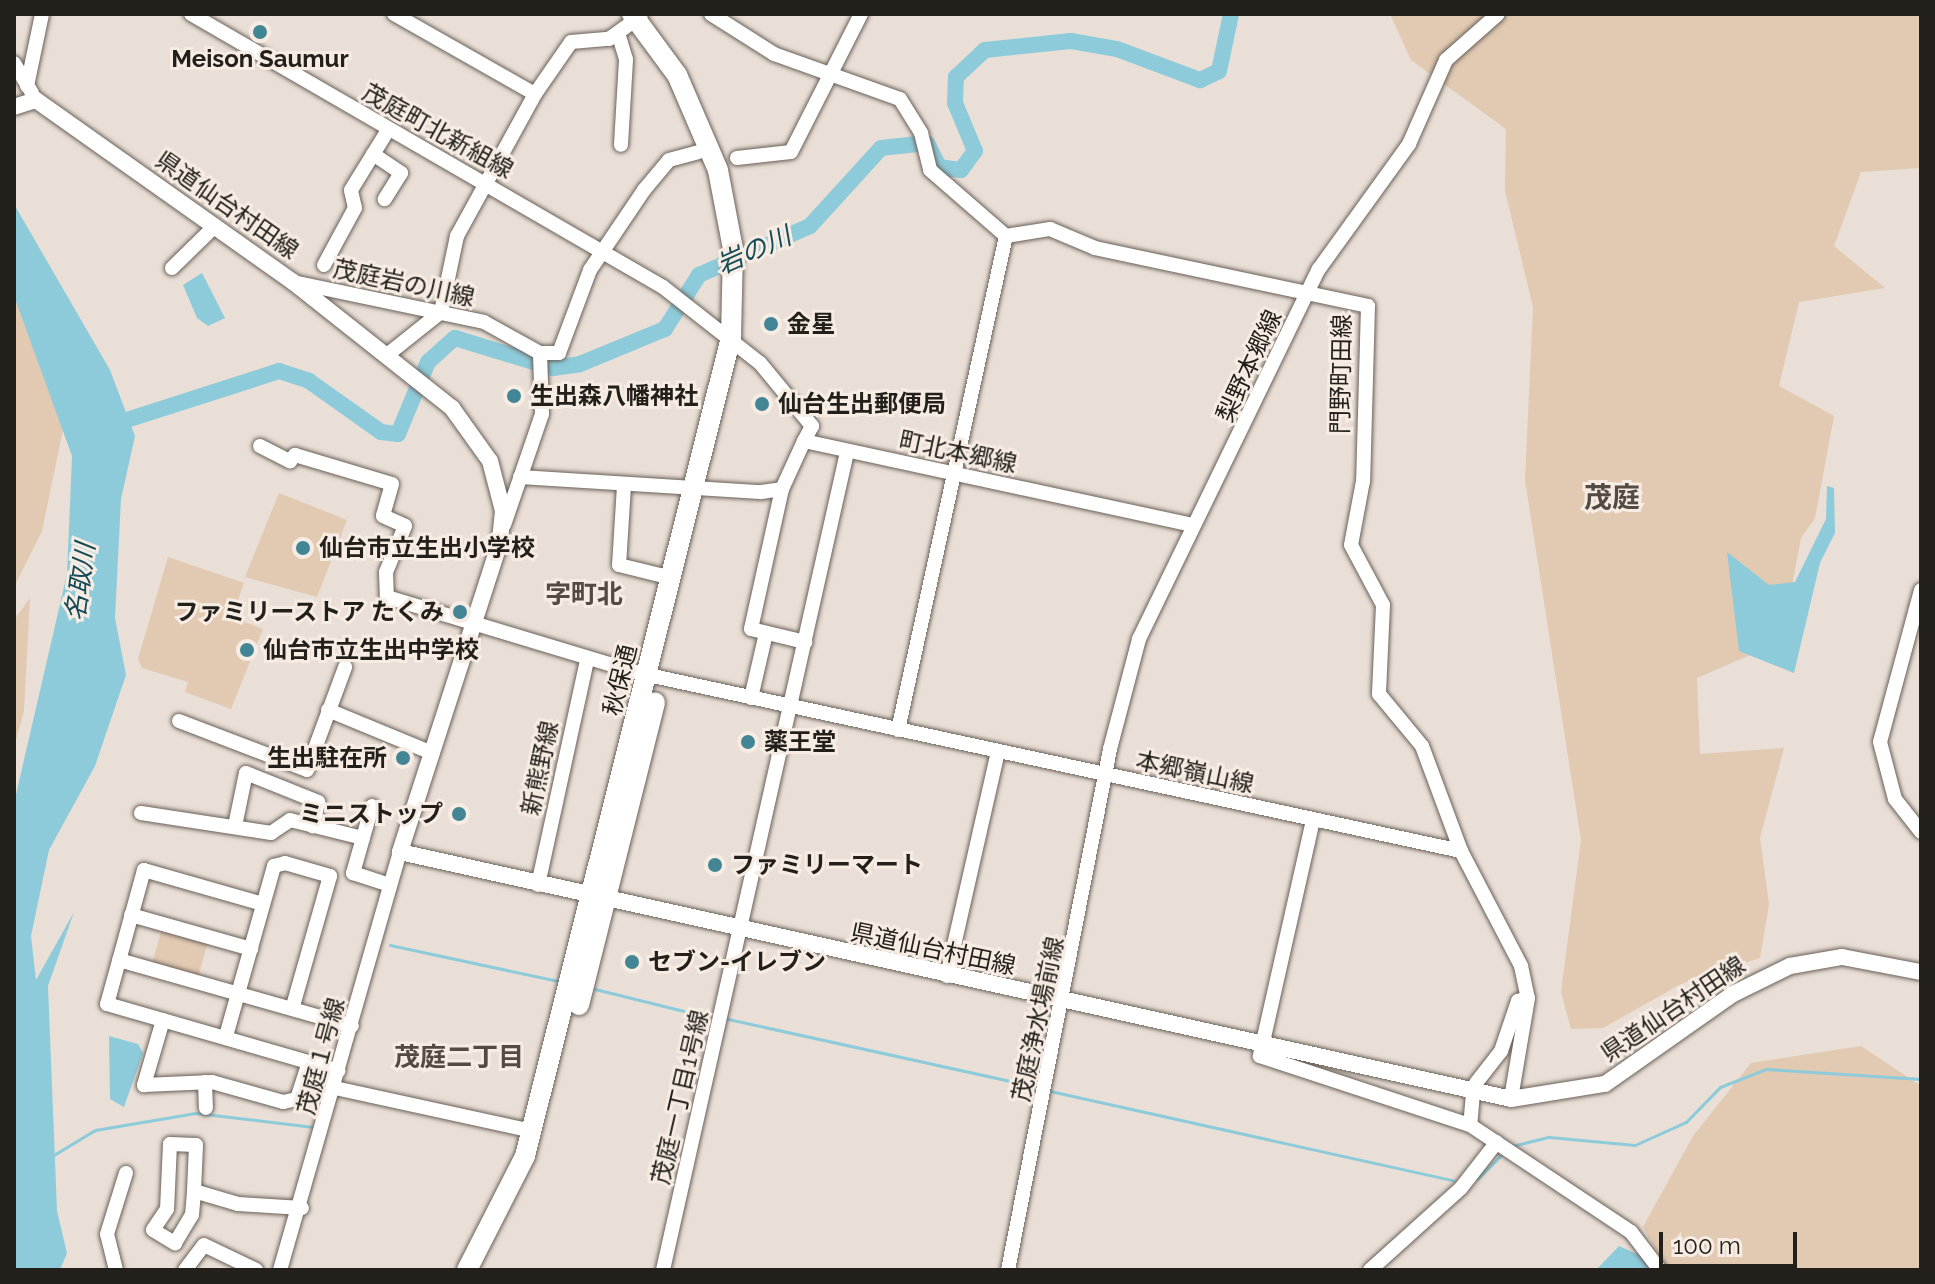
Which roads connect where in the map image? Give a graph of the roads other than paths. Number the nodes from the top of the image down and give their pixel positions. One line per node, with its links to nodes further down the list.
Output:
1 (42, 14): 12 (street)
2 (191, 14): 13 (street, 茂庭町北新組線)
3 (394, 14): 11 (street)
4 (711, 14): 10 (street)
5 (861, 14): 10 (street)
6 (1498, 14): 26 (street, 梨野本郷線)
7 (640, 15): 8 (street); 28 (highway, 秋保通)
8 (618, 33): 11 (street); 14 (street)
9 (14, 63): 12 (street)
10 (831, 74): 17 (street); 21 (street)
11 (535, 94): 18 (street)
12 (26, 99): 20 (main road, 県道仙台村田線)
13 (388, 130): 16 (street); 18 (street, 茂庭町北新組線)
14 (621, 145)
15 (698, 152): 22 (street)
16 (373, 154): 19 (street); 23 (street)
17 (737, 158)
18 (484, 182): 22 (street, 茂庭町北新組線); 27 (street)
19 (385, 199)
20 (215, 226): 24 (street); 25 (main road, 県道仙台村田線)
21 (1006, 236): 26 (street, 門野町田線); 34 (street)
22 (602, 247): 28 (street, 茂庭町北新組線); 29 (street)
23 (324, 265)
24 (172, 268)
25 (293, 282): 27 (street, 茂庭岩の川線); 30 (main road, 県道仙台村田線)
26 (1309, 295): 39 (street, 梨野本郷線); 64 (street, 門野町田線)
27 (434, 317): 29 (street, 茂庭岩の川線); 30 (street)
28 (737, 341): 31 (street, 茂庭町北新組線); 37 (highway, 秋保通)
29 (541, 356): 35 (street)
30 (391, 358): 40 (main road, 県道仙台村田線)
31 (804, 441): 33 (street, 町北本郷線); 38 (street)
32 (260, 446): 43 (street, 本郷嶺山線)
33 (847, 452): 34 (street, 町北本郷線); 45 (street, 茂庭一丁目1号線)
34 (955, 474): 39 (street, 町北本郷線); 53 (street)
35 (520, 477): 36 (street); 40 (street)
36 (624, 486): 37 (street); 41 (street)
37 (701, 488): 38 (street); 41 (highway, 秋保通); 48 (highway, 秋保通)
38 (782, 489): 44 (street)
39 (1192, 525): 56 (street, 梨野本郷線)
40 (503, 529): 43 (main road)
41 (672, 578): 48 (highway, 秋保通)
42 (1921, 590): 62 (street)
43 (473, 625): 46 (street, 本郷嶺山線); 54 (main road)
44 (766, 633): 45 (street); 49 (street)
45 (805, 642): 50 (street, 茂庭一丁目1号線)
46 (587, 660): 48 (street, 本郷嶺山線); 67 (street, 新熊野線)
47 (345, 667): 51 (street)
48 (654, 676): 49 (street, 本郷嶺山線); 68 (highway, 秋保通)
49 (751, 698): 50 (street, 本郷嶺山線)
50 (791, 707): 53 (street, 本郷嶺山線); 71 (street, 茂庭一丁目1号線)
51 (328, 710): 52 (street); 54 (street)
52 (179, 721)
53 (898, 730): 55 (street, 本郷嶺山線)
54 (430, 752): 65 (main road)
55 (998, 752): 56 (street, 本郷嶺山線); 75 (street)
56 (1105, 775): 59 (street, 本郷嶺山線); 78 (street, 茂庭浄水場前線)
57 (372, 806): 63 (street)
58 (141, 813): 60 (street)
59 (1313, 820): 64 (street, 本郷嶺山線); 83 (street)
60 (235, 826): 61 (street); 61 (street)
61 (313, 826): 63 (street)
62 (1921, 832)
63 (363, 838): 66 (street)
64 (1461, 851): 77 (street)
65 (400, 852): 66 (street, 茂庭１号線); 67 (main road, 県道仙台村田線)
66 (390, 885): 81 (street, 茂庭１号線)
67 (538, 885): 68 (main road, 県道仙台村田線)
68 (599, 901): 71 (main road, 県道仙台村田線); 91 (highway, 秋保通); 101 (highway, 秋保通)
69 (263, 904): 70 (street); 72 (street); 79 (street)
70 (131, 915): 72 (street); 73 (street)
71 (740, 933): 75 (main road, 県道仙台村田線); 102 (street, 茂庭一丁目1号線)
72 (251, 949): 76 (street)
73 (119, 960): 76 (street); 80 (street)
74 (1921, 972): 88 (main road, 県道仙台村田線)
75 (947, 976): 78 (main road, 県道仙台村田線)
76 (239, 993): 79 (street); 82 (street)
77 (1528, 998): 88 (street); 90 (street)
78 (1064, 1001): 83 (main road, 県道仙台村田線); 103 (street, 茂庭浄水場前線)
79 (292, 1009): 81 (street)
80 (163, 1020): 82 (street); 86 (street)
81 (352, 1026): 85 (street, 茂庭１号線)
82 (226, 1036): 84 (street)
83 (1263, 1042): 88 (main road, 県道仙台村田線); 90 (street)
84 (309, 1062): 85 (street); 86 (street)
85 (339, 1071): 87 (street, 茂庭１号線)
86 (205, 1082): 89 (street)
87 (335, 1088): 91 (street); 95 (street, 茂庭１号線)
88 (1511, 1099)
89 (206, 1108)
90 (1470, 1125): 92 (street)
91 (532, 1131): 100 (highway, 秋保通)
92 (1506, 1147): 104 (street); 105 (street)
93 (126, 1173): 96 (street)
94 (194, 1191): 94 (street); 95 (street)
95 (302, 1208): 99 (street, 茂庭１号線)
96 (116, 1270)
97 (185, 1270): 98 (street)
98 (256, 1270)
99 (280, 1270)
100 (467, 1270)
101 (483, 1270)
102 (663, 1270)
103 (1008, 1270)
104 (1370, 1270)
105 (1660, 1270)

